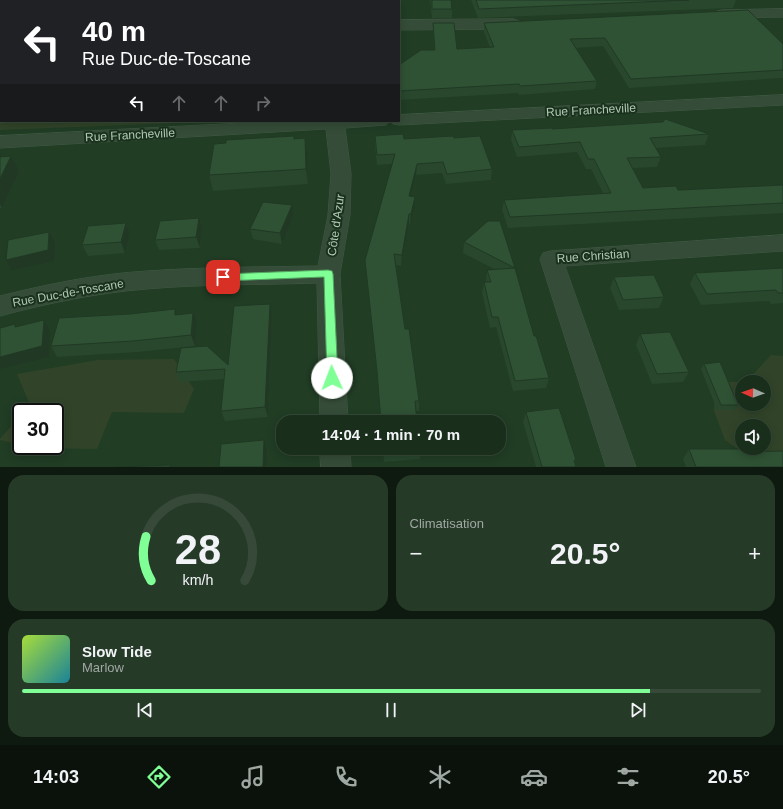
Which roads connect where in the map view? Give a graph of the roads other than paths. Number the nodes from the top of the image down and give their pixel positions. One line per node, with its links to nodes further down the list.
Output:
1 (709, 14): 2 (street)
2 (783, 14)
3 (531, 23): 4 (street)
4 (400, 25)
5 (783, 100): 6 (street, Rue Francheville)
6 (400, 120)
7 (358, 122): 8 (street, Rue Francheville)
8 (335, 123): 9 (street, Rue Francheville); 11 (street, Côte d'Azur)
9 (0, 142)
10 (783, 243): 16 (street, Rue Christian)
11 (328, 274): 12 (street, Rue Duc-de-Toscane); 13 (street, Côte d'Azur)
12 (0, 306)
13 (334, 415)
14 (335, 455): 15 (street)
15 (336, 467)
16 (622, 467)

